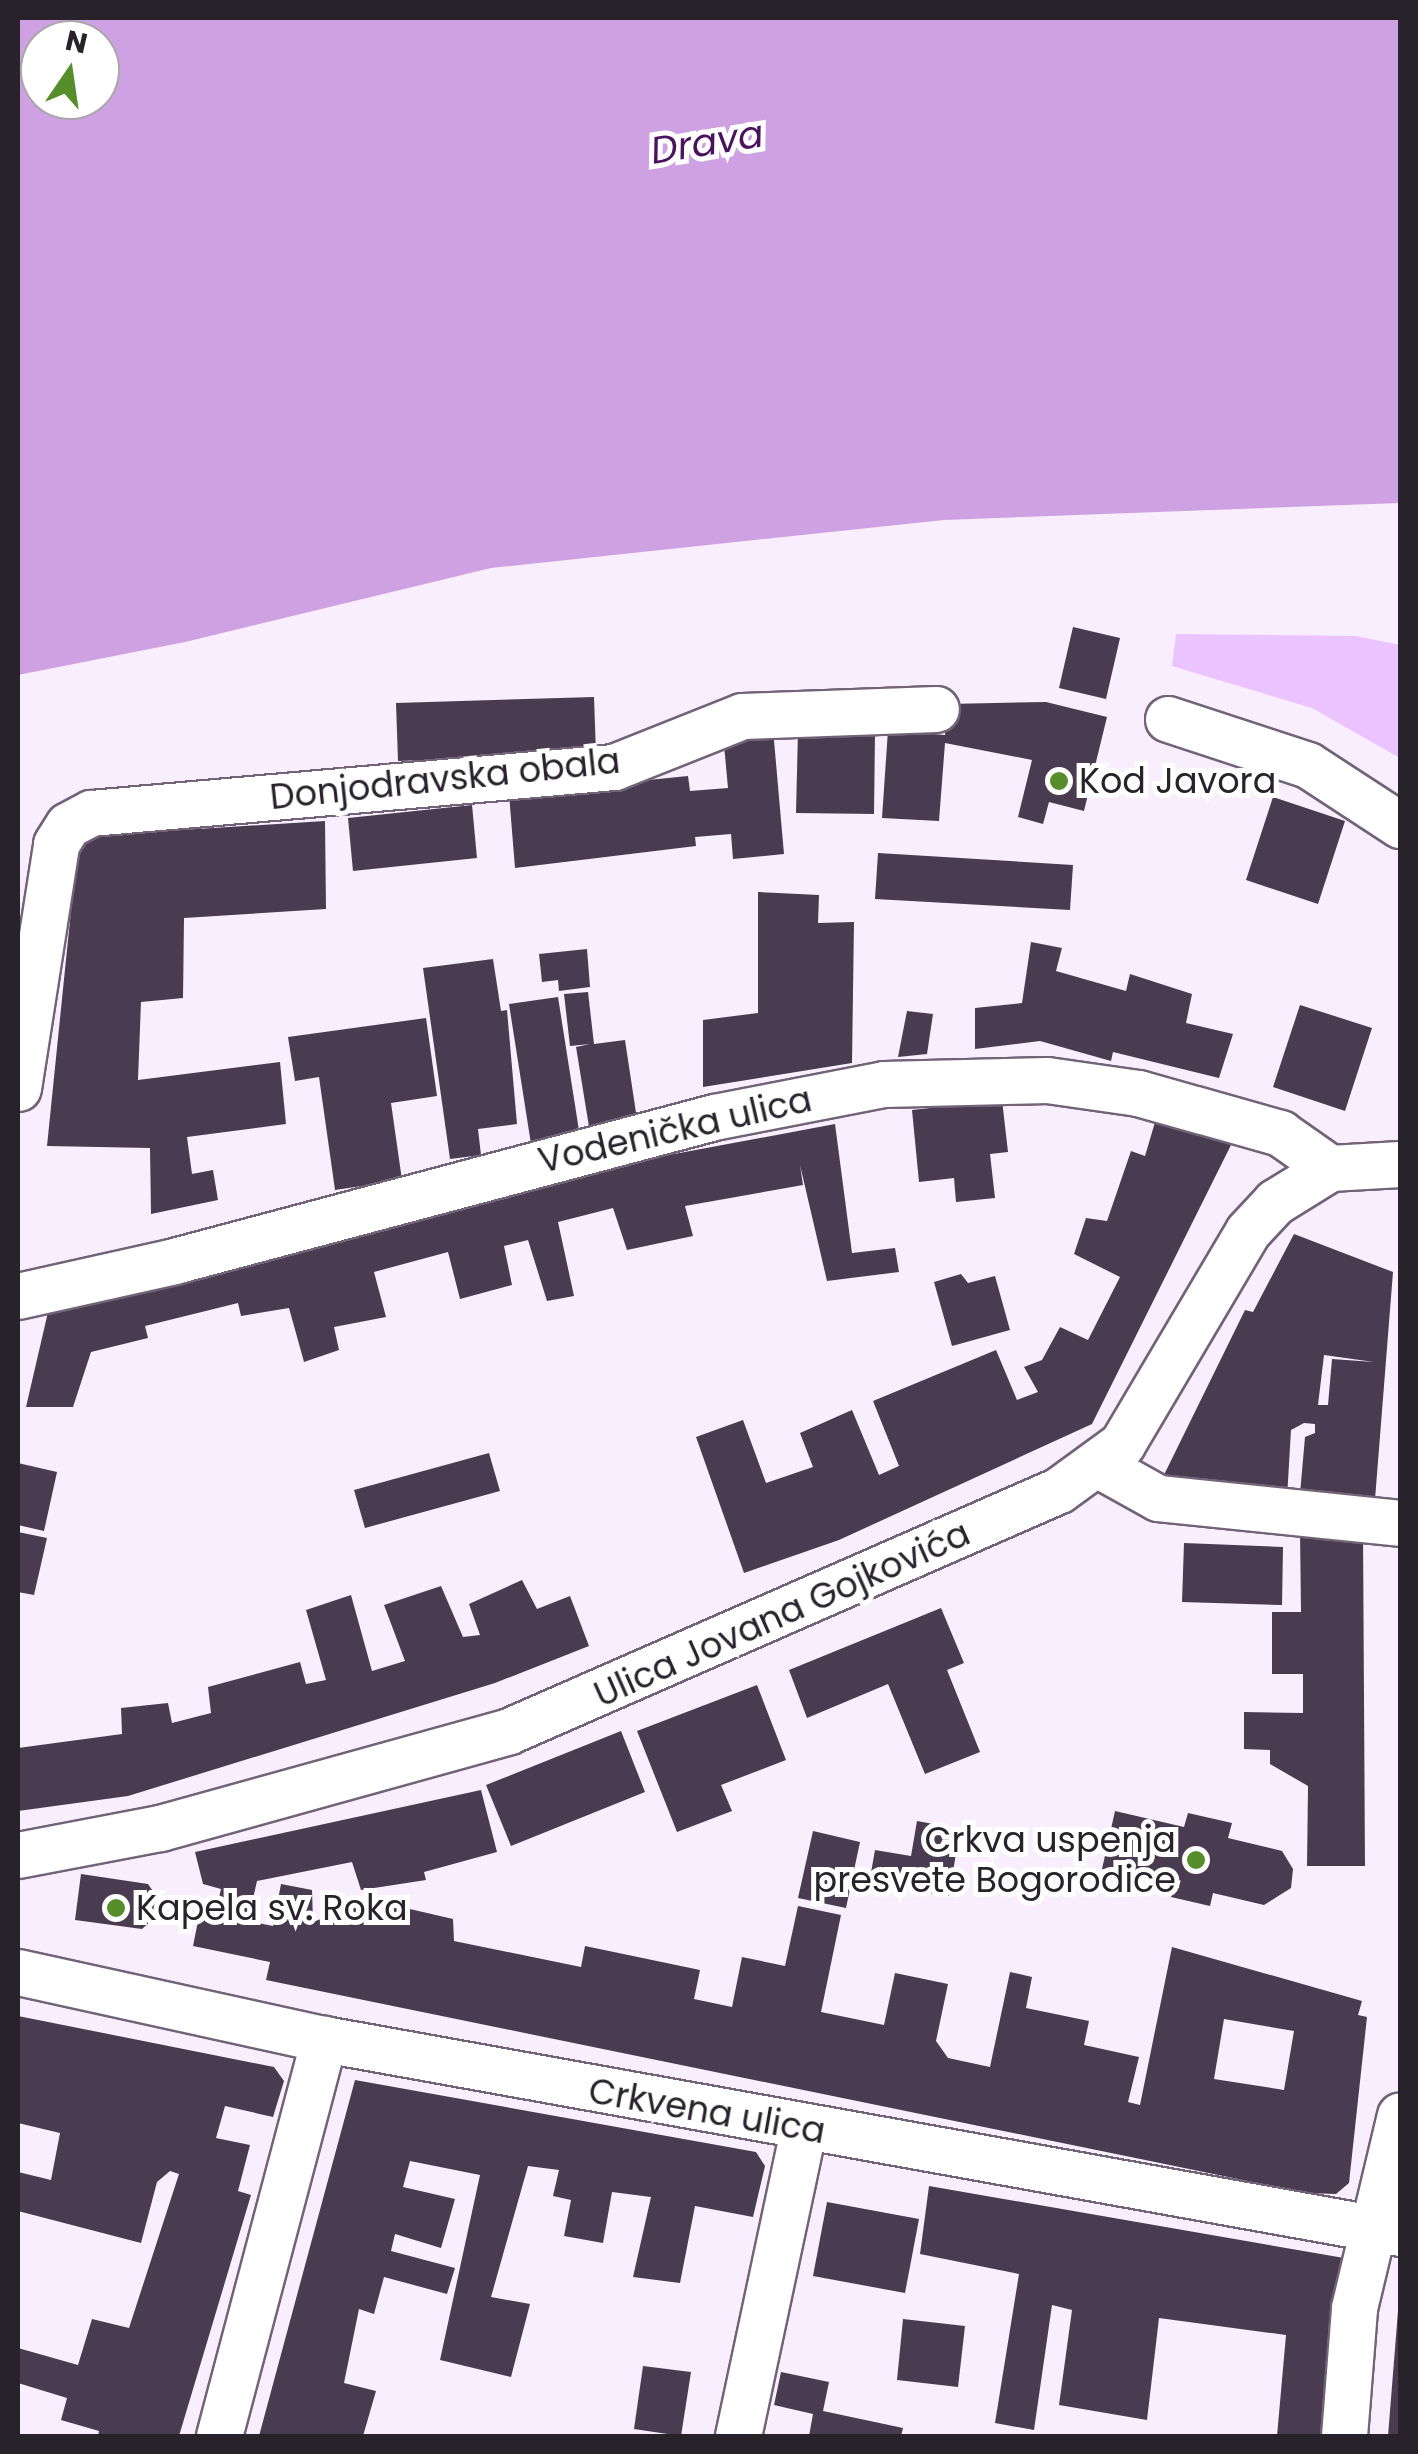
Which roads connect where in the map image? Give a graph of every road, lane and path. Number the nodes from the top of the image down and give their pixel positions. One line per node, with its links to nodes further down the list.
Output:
1 (936, 710): 4 (street, Donjodravska obala)
2 (1168, 720): 3 (street)
3 (1400, 824)
4 (18, 1088)
5 (1400, 1164): 6 (street, Ulica Jovana Gojkovića)
6 (1330, 1168): 7 (street, Vodenička ulica); 8 (street, Ulica Jovana Gojkovića)
7 (18, 1296)
8 (1097, 1464): 9 (street); 10 (street, Ulica Jovana Gojkovića)
9 (1400, 1523)
10 (18, 1856)
11 (18, 1972): 12 (street, Crkvena ulica)
12 (324, 2039): 14 (street, Crkvena ulica); 16 (street)
13 (1400, 2116): 15 (street)
14 (803, 2128): 15 (street, Crkvena ulica); 17 (street)
15 (1388, 2231): 18 (street)
16 (219, 2436)
17 (738, 2436)
18 (1344, 2436)

